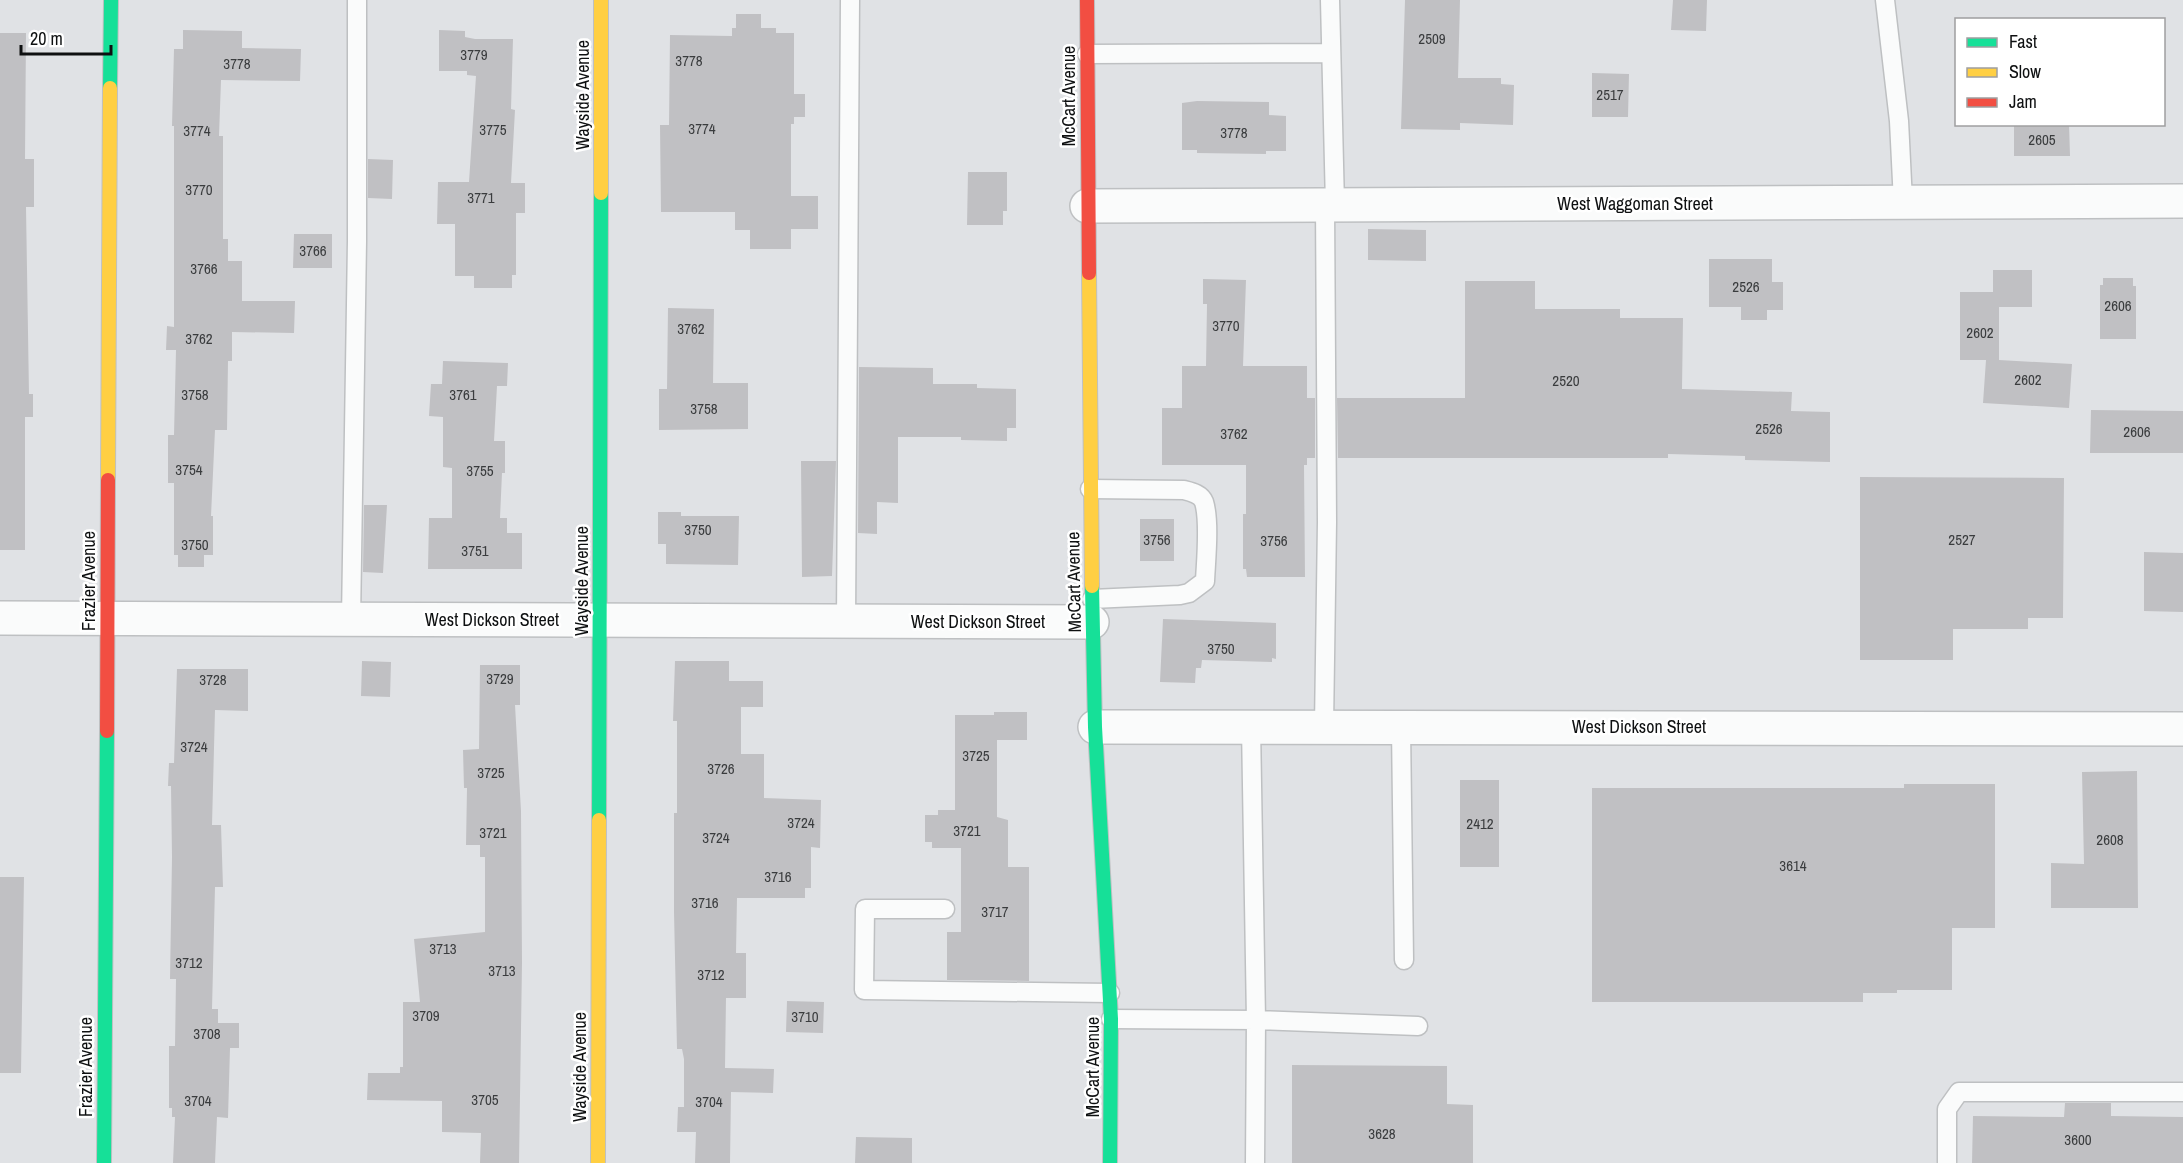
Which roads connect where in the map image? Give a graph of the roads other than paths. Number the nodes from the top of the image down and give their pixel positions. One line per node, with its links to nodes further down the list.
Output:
1 (111, 0): 17 (street, Frazier Avenue)
2 (357, 0): 18 (lane)
3 (601, 0): 19 (street, Wayside Avenue)
4 (850, 0): 20 (lane)
5 (1087, 0): 9 (street, McCart Avenue)
6 (1330, 0): 8 (lane)
7 (1885, 0): 11 (lane)
8 (1331, 53): 9 (lane); 12 (lane)
9 (1087, 54): 13 (street, McCart Avenue)
10 (2183, 201): 11 (street, West Waggoman Street)
11 (1903, 202): 12 (street, West Waggoman Street)
12 (1330, 205): 13 (street, West Waggoman Street); 22 (lane)
13 (1087, 206): 14 (street, McCart Avenue)
14 (1090, 489): 15 (street, McCart Avenue); 15 (lane)
15 (1092, 610): 20 (street, West Dickson Street); 23 (street, McCart Avenue)
16 (0, 618): 17 (street, West Dickson Street)
17 (107, 619): 18 (street, West Dickson Street); 33 (street, Frazier Avenue)
18 (351, 620): 19 (street, West Dickson Street)
19 (600, 621): 20 (street, West Dickson Street); 34 (street, Wayside Avenue)
20 (846, 621)
21 (1251, 726): 22 (street, West Dickson Street); 23 (street, West Dickson Street); 30 (lane)
22 (1324, 726): 24 (street, West Dickson Street)
23 (1095, 727): 28 (street, McCart Avenue)
24 (1401, 727): 25 (street, West Dickson Street); 27 (lane)
25 (2183, 729)
26 (945, 909): 28 (lane)
27 (1404, 960)
28 (1110, 993): 29 (street, McCart Avenue)
29 (1111, 1019): 30 (lane); 35 (street, McCart Avenue)
30 (1256, 1020): 31 (lane); 36 (lane)
31 (1418, 1026)
32 (2183, 1092): 37 (lane)
33 (104, 1163)
34 (598, 1163)
35 (1110, 1163)
36 (1255, 1163)
37 (1947, 1163)

